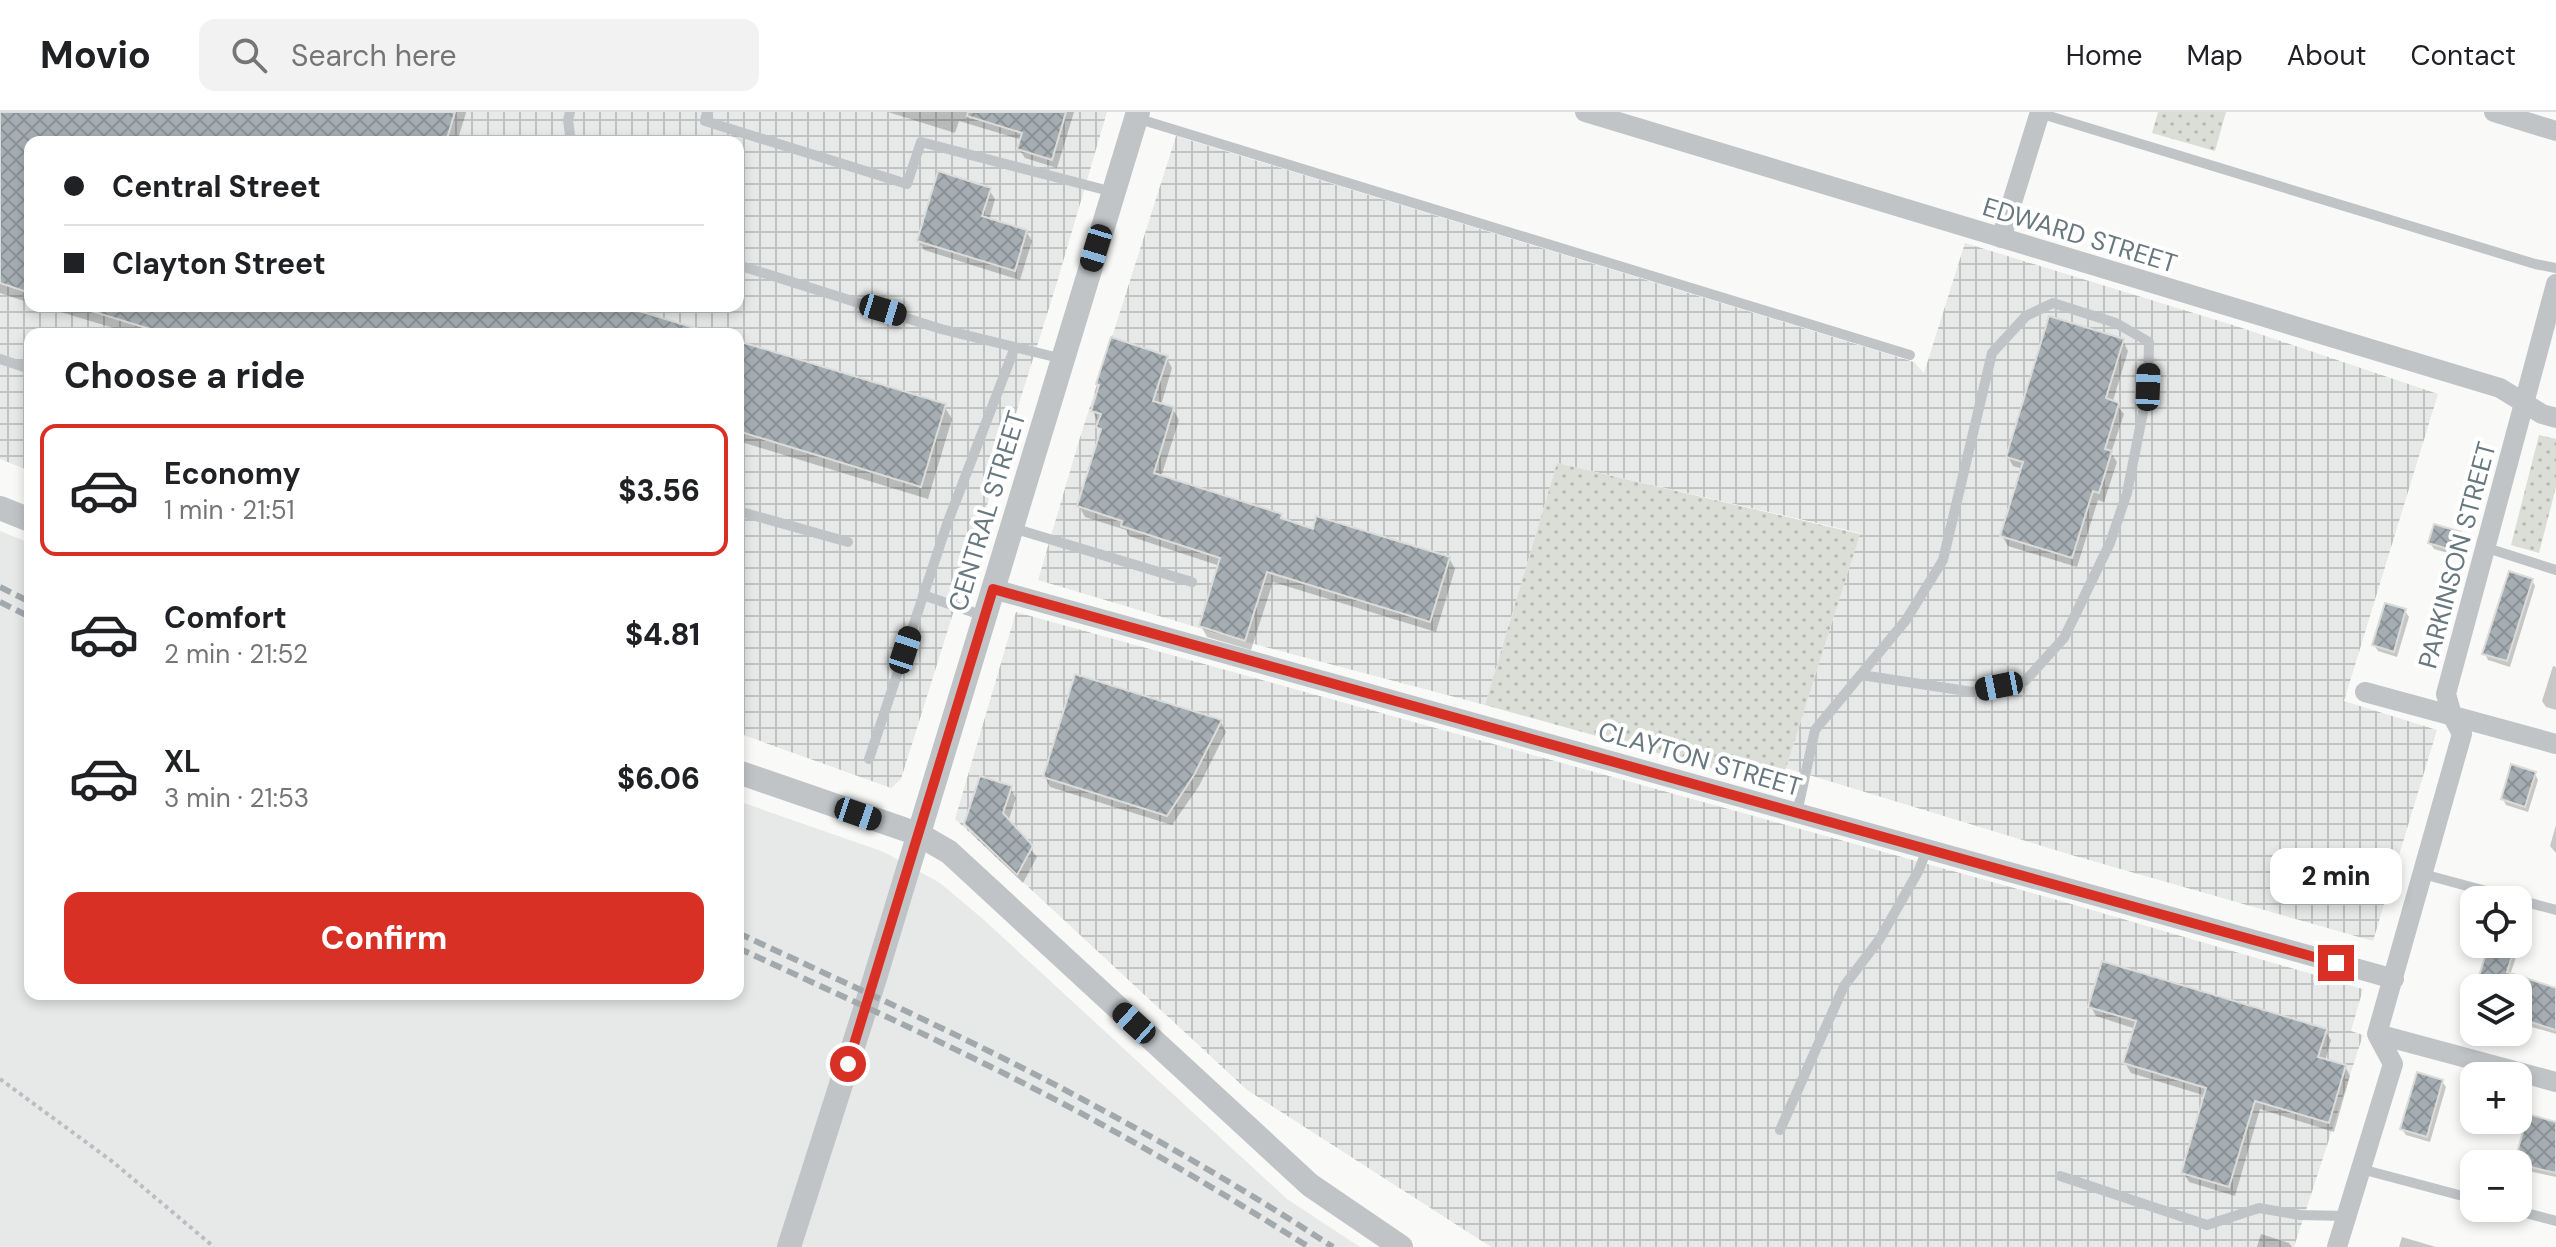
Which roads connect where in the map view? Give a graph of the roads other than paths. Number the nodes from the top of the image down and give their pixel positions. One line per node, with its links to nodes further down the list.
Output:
1 (570, 112): 8 (lane)
2 (707, 112): 9 (lane)
3 (1585, 112): 10 (street, EDWARD STREET)
4 (2039, 112): 10 (street); 12 (lane)
5 (2494, 112): 7 (street)
6 (1137, 115): 9 (street, CENTRAL STREET); 15 (lane)
7 (2556, 131)
8 (570, 136)
9 (1113, 192): 17 (street, CENTRAL STREET)
10 (2001, 238): 19 (street, EDWARD STREET)
11 (744, 267): 14 (lane)
12 (2556, 268)
13 (2556, 284): 19 (street, PARKINSON STREET)
14 (1015, 347): 17 (lane); 30 (lane)
15 (1910, 355)
16 (0, 359): 18 (lane)
17 (1063, 359): 24 (street, CENTRAL STREET)
18 (24, 367)
19 (2525, 402): 20 (street, EDWARD STREET); 26 (street, PARKINSON STREET)
20 (2556, 418)
21 (0, 508): 23 (street)
22 (744, 513): 25 (lane)
23 (24, 518)
24 (1011, 528): 28 (lane); 29 (street, CENTRAL STREET)
25 (848, 542)
26 (2487, 548): 27 (lane); 34 (street, PARKINSON STREET)
27 (2556, 570)
28 (1192, 582)
29 (993, 589): 31 (street, CENTRAL STREET); 38 (street, CLAYTON STREET)
30 (923, 595): 31 (lane); 36 (lane)
31 (984, 616): 39 (street, CENTRAL STREET)
32 (1861, 675): 32 (lane); 38 (lane)
33 (2365, 692): 34 (street)
34 (2452, 715): 35 (street); 41 (street, PARKINSON STREET)
35 (2556, 744)
36 (869, 759)
37 (744, 774): 39 (street)
38 (1797, 813): 40 (street, CLAYTON STREET)
39 (918, 834): 53 (street, CENTRAL STREET); 54 (street)
40 (1927, 849): 43 (street, CLAYTON STREET); 46 (lane)
41 (2423, 874): 42 (lane); 43 (street, PARKINSON STREET)
42 (2556, 910)
43 (2394, 979): 44 (street, PARKINSON STREET)
44 (2377, 1034): 45 (street); 47 (street)
45 (2556, 1082)
46 (1780, 1130)
47 (2361, 1169): 49 (lane); 51 (street)
48 (2060, 1176): 51 (lane)
49 (2460, 1195)
50 (2532, 1215): 52 (lane)
51 (2347, 1216): 55 (street)
52 (2556, 1221)
53 (789, 1247)
54 (1401, 1247)
55 (2337, 1247)

